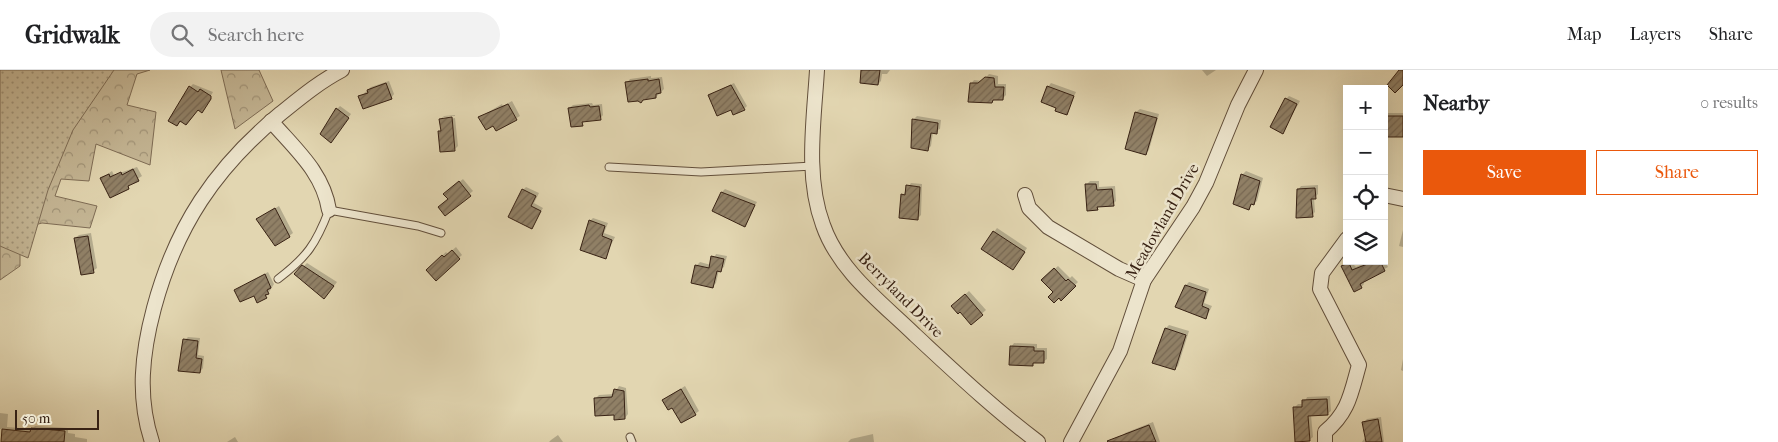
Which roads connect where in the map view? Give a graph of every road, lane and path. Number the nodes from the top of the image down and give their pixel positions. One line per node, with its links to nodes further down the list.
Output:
1 (342, 70): 4 (street)
2 (817, 70): 5 (street, Berryland Drive)
3 (1256, 70): 14 (street, Meadowland Drive)
4 (271, 122): 10 (street); 15 (street)
5 (814, 166): 6 (lane); 16 (street, Berryland Drive)
6 (609, 167)
7 (1025, 195): 14 (street)
8 (1388, 196): 9 (street)
9 (1403, 199)
10 (329, 210): 11 (lane); 13 (lane)
11 (441, 233)
12 (1343, 244): 18 (street)
13 (278, 279)
14 (1144, 280): 17 (street, Meadowland Drive)
15 (152, 442)
16 (1038, 442)
17 (1071, 442)
18 (1325, 442)

